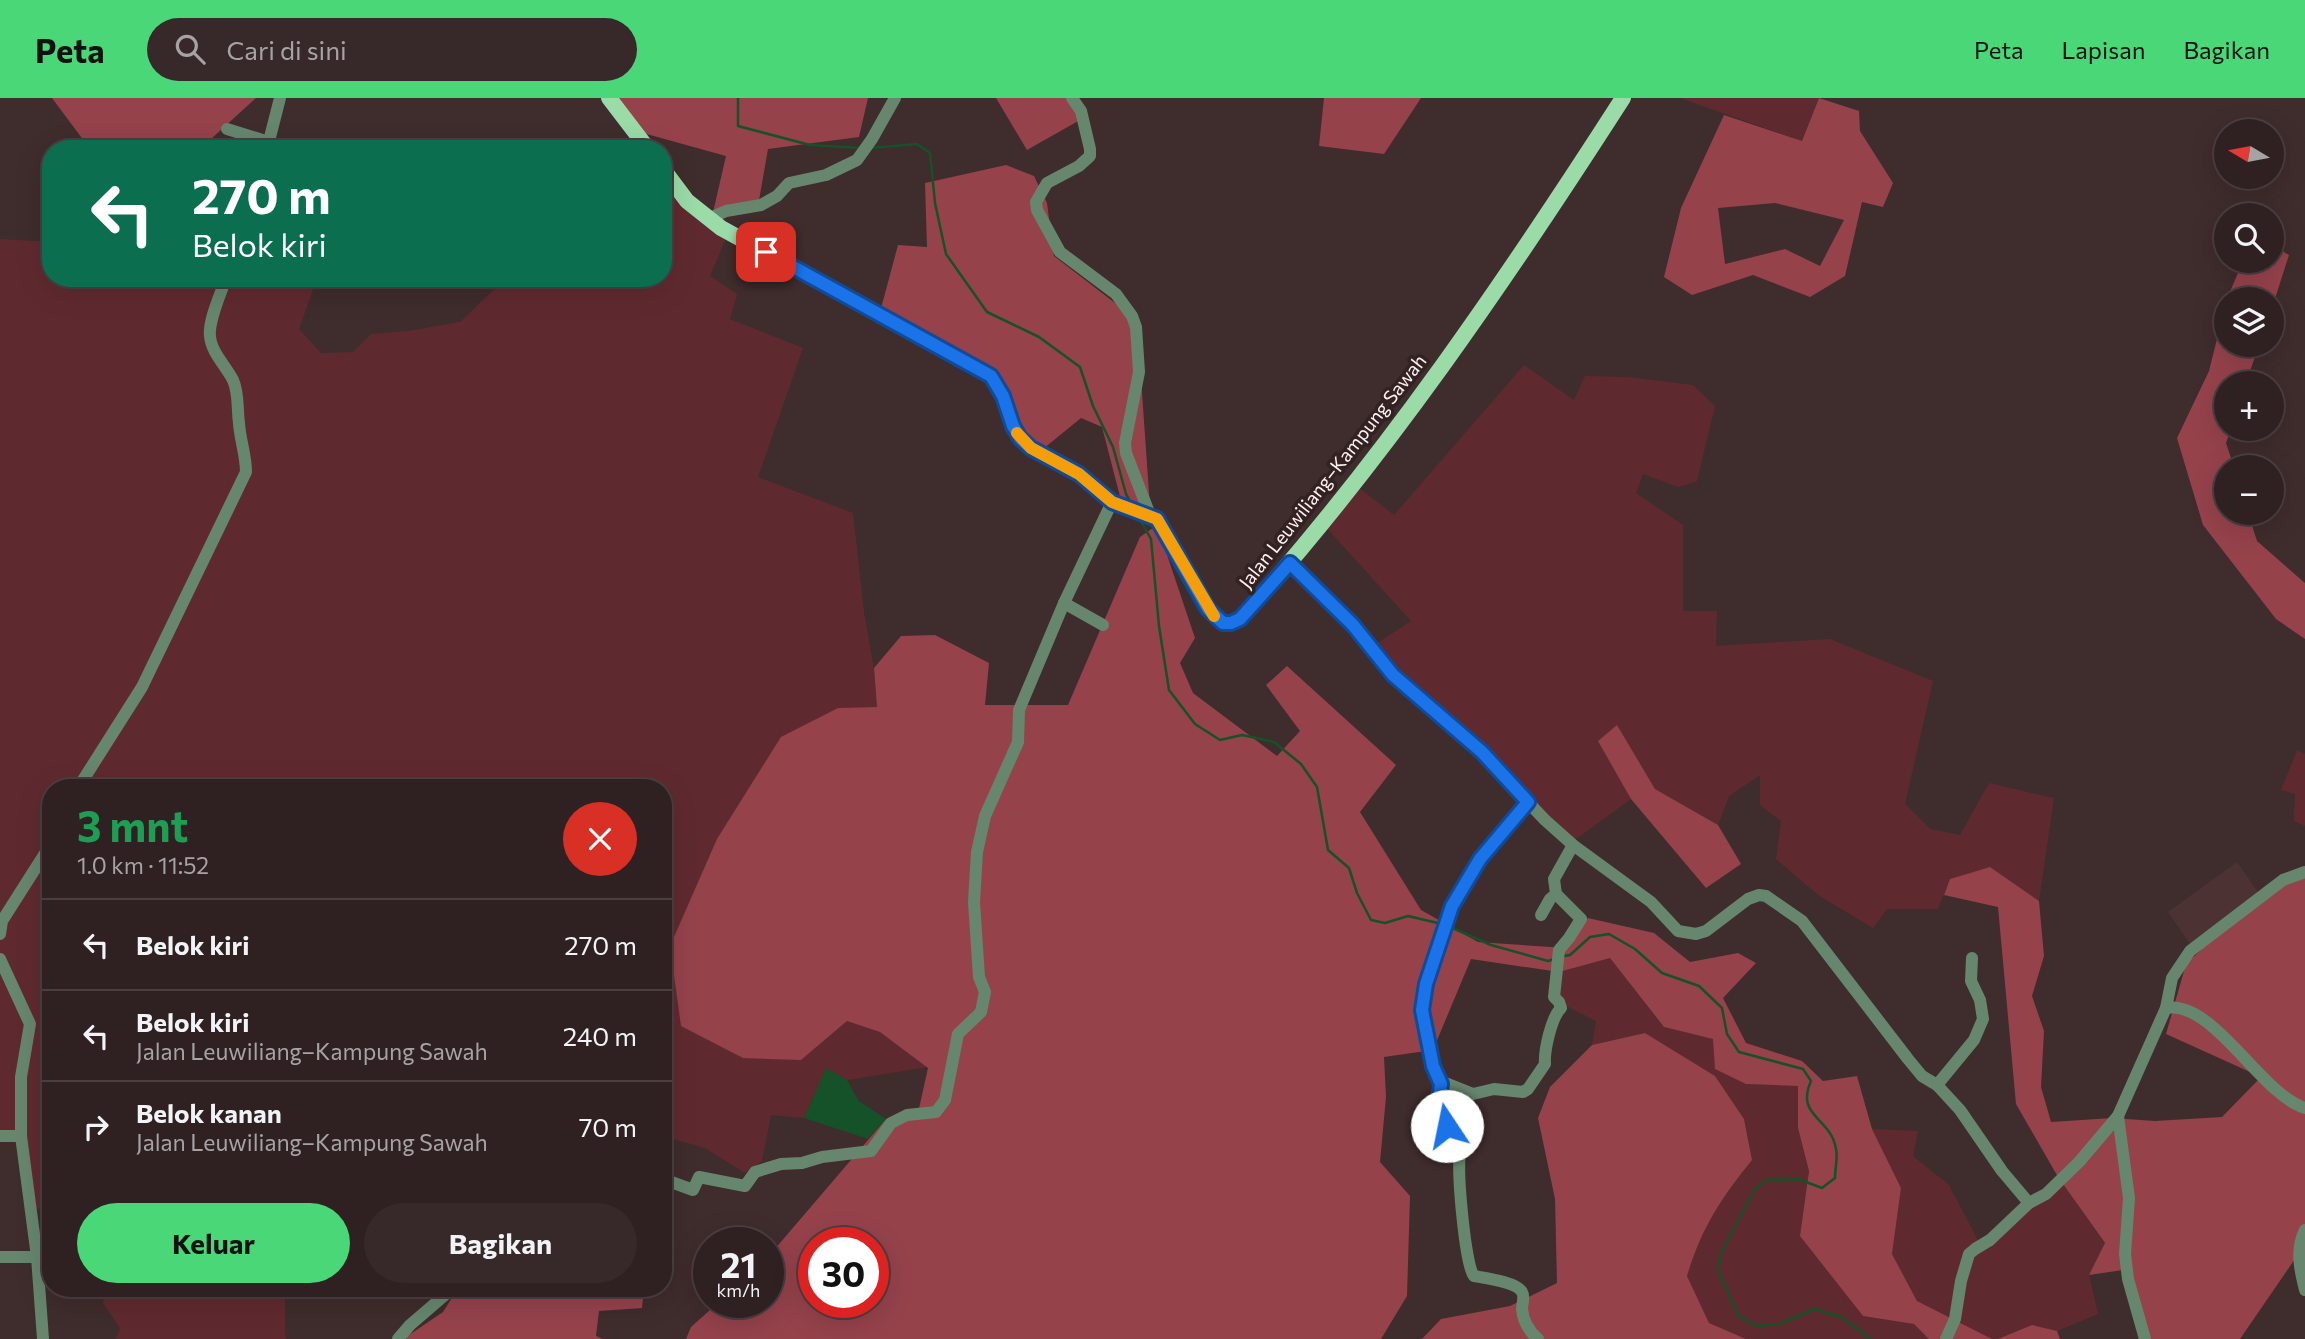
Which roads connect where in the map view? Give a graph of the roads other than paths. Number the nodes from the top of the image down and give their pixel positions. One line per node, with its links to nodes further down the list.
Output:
1 (280, 98): 8 (street)
2 (609, 98): 9 (main road)
3 (895, 98): 11 (street)
4 (1072, 98): 14 (street)
5 (1623, 98): 15 (main road, Jalan Leuwiliang–Kampung Sawah)
6 (227, 129): 7 (street)
7 (254, 140)
8 (270, 140)
9 (641, 140)
10 (672, 181): 11 (main road)
11 (708, 219): 13 (main road)
12 (223, 287): 18 (street)
13 (1119, 505): 14 (main road); 16 (street)
14 (1147, 514): 15 (main road, Jalan Leuwiliang–Kampung Sawah)
15 (1290, 563): 19 (street)
16 (1064, 603): 17 (street); 35 (street)
17 (1103, 625)
18 (84, 779)
19 (1528, 802): 20 (street); 29 (street)
20 (1573, 845): 23 (street); 30 (street)
21 (42, 858): 25 (street)
22 (2305, 872): 28 (street)
23 (1556, 894): 24 (street); 29 (street)
24 (1541, 915)
25 (0, 934)
26 (1972, 958): 30 (street)
27 (0, 959): 34 (street)
28 (2166, 1008): 31 (street); 32 (street)
29 (1441, 1084): 44 (street)
30 (1937, 1085): 36 (street)
31 (2305, 1108)
32 (2118, 1116): 36 (street); 46 (street)
33 (0, 1136): 34 (street)
34 (21, 1136): 39 (street)
35 (672, 1183)
36 (2029, 1203): 45 (street)
37 (2305, 1230): 40 (street)
38 (0, 1257): 39 (street)
39 (37, 1257): 42 (street)
40 (2305, 1290)
41 (443, 1297): 43 (street)
42 (43, 1339)
43 (398, 1339)
44 (1538, 1339)
45 (1946, 1339)
46 (2145, 1339)

